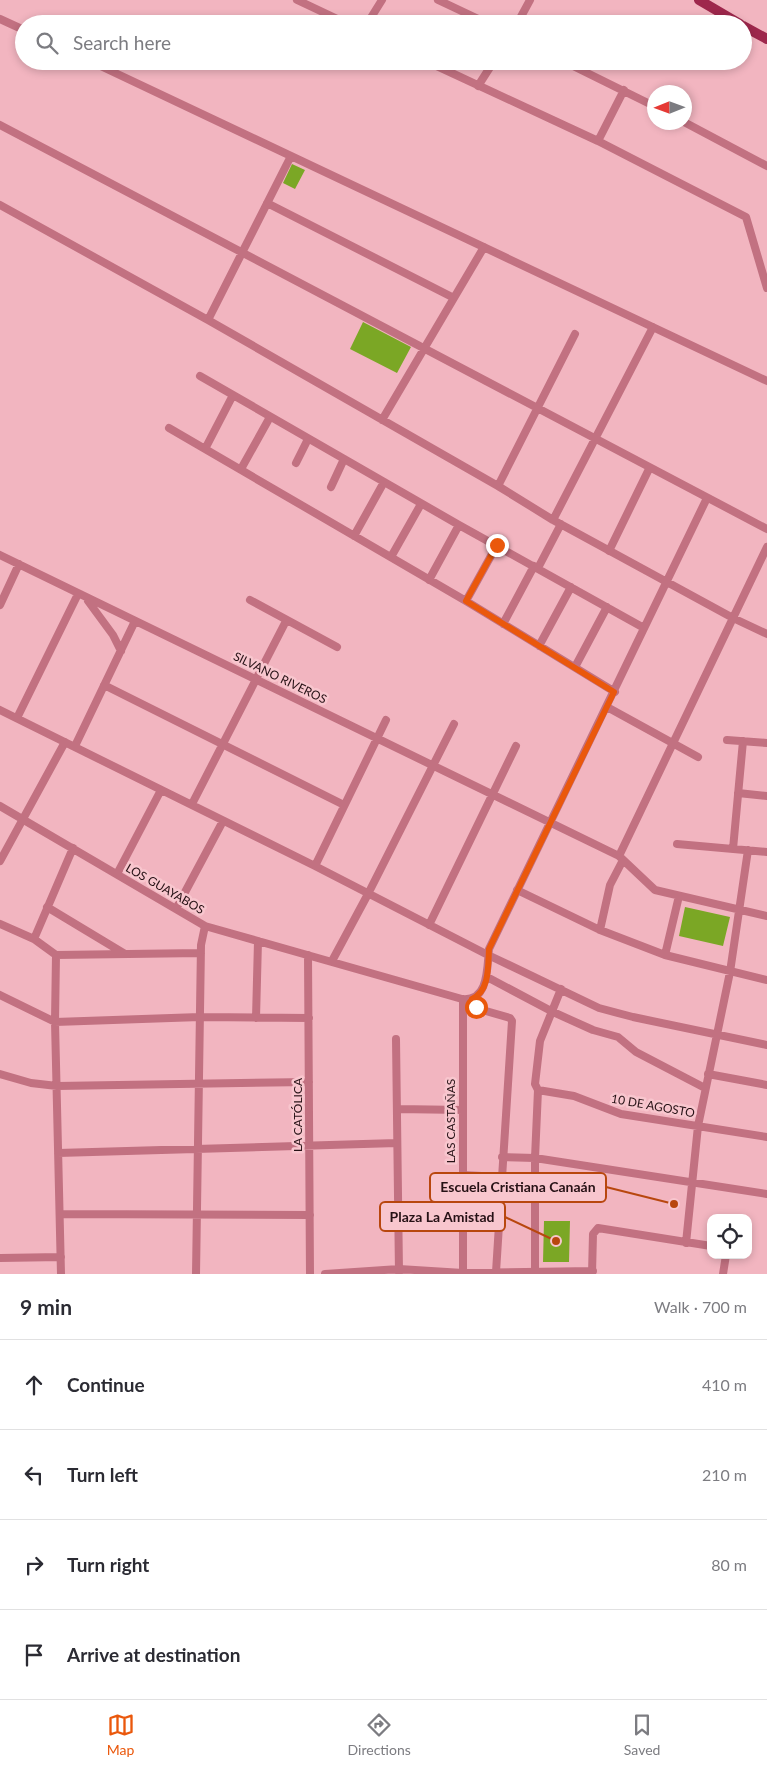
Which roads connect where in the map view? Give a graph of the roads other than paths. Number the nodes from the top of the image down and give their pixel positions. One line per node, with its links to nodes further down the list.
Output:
1 (297, 0): 6 (street)
2 (382, 0): 7 (street)
3 (438, 0): 8 (street)
4 (530, 0): 9 (street)
5 (700, 0): 10 (main road)
6 (329, 15)
7 (373, 15)
8 (470, 15)
9 (522, 15)
10 (725, 15)
11 (0, 19): 12 (street)
12 (15, 26)
13 (752, 31): 14 (main road)
14 (767, 39)
15 (109, 70): 25 (street)
16 (445, 70): 19 (street)
17 (488, 70): 19 (street)
18 (582, 70): 20 (street)
19 (478, 86): 24 (street)
20 (624, 90): 21 (street); 24 (street)
21 (647, 102)
22 (0, 125): 30 (street)
23 (692, 126): 26 (street)
24 (598, 141): 31 (street)
25 (291, 156): 27 (street); 29 (street)
26 (767, 166)
27 (267, 204): 30 (street); 32 (street)
28 (0, 205): 33 (street)
29 (484, 247): 32 (street); 34 (street)
30 (243, 253): 33 (street); 36 (street)
31 (767, 288)
32 (454, 298): 36 (street)
33 (208, 320): 42 (street)
34 (653, 327): 38 (street); 44 (street)
35 (575, 334): 40 (street)
36 (424, 348): 40 (street); 42 (street)
37 (200, 376): 39 (street)
38 (767, 381)
39 (233, 395): 41 (street); 46 (street)
40 (537, 408): 44 (street); 52 (street)
41 (270, 417): 45 (street); 50 (street)
42 (382, 420): 52 (street)
43 (169, 428): 46 (street)
44 (595, 438): 49 (street); 56 (street)
45 (308, 439): 47 (street); 48 (street)
46 (205, 448): 50 (street)
47 (344, 459): 51 (street); 53 (street)
48 (296, 463)
49 (650, 469): 54 (street); 62 (street)
50 (240, 470): 59 (street)
51 (384, 482): 55 (street); 59 (street)
52 (498, 486): 56 (street)
53 (331, 487)
54 (707, 498): 58 (street); 68 (street)
55 (421, 504): 57 (street); 64 (street)
56 (557, 522): 62 (street); 66 (street)
57 (459, 525): 60 (street); 67 (street)
58 (766, 526)
59 (354, 536): 64 (street)
60 (497, 545): 66 (street); 72 (street)
61 (767, 547): 75 (street)
62 (609, 551): 68 (street)
63 (0, 555): 65 (street, SILVANO RIVEROS)
64 (391, 557): 67 (street)
65 (19, 564): 70 (street, SILVANO RIVEROS); 73 (street)
66 (536, 567): 69 (street); 78 (street)
67 (429, 580): 72 (street)
68 (666, 580): 75 (street); 79 (street)
69 (571, 587): 74 (street); 81 (street)
70 (82, 596): 76 (street, SILVANO RIVEROS); 83 (street); 90 (street)
71 (250, 600): 77 (street)
72 (466, 601): 78 (street)
73 (0, 605)
74 (607, 607): 79 (street); 84 (street)
75 (733, 618): 80 (street); 97 (street)
76 (135, 621): 83 (street); 85 (street, SILVANO RIVEROS)
77 (286, 621): 82 (street); 85 (street)
78 (503, 624): 81 (street)
79 (644, 628): 87 (street)
80 (767, 633)
81 (539, 646): 84 (street)
82 (337, 647)
83 (121, 651): 86 (street)
84 (575, 668): 87 (street)
85 (257, 678): 93 (street, SILVANO RIVEROS); 99 (street)
86 (104, 685): 99 (street); 100 (street)
87 (614, 692): 88 (street)
88 (607, 707): 97 (street); 113 (street)
89 (0, 710): 90 (street)
90 (17, 718): 96 (street)
91 (386, 720): 93 (street)
92 (454, 724): 103 (street)
93 (376, 738): 103 (street, SILVANO RIVEROS); 109 (street)
94 (727, 740): 95 (street)
95 (743, 741): 98 (street); 105 (street)
96 (65, 742): 100 (street); 111 (street)
97 (673, 743): 102 (street); 119 (street)
98 (767, 743)
99 (223, 745): 108 (street); 109 (street)
100 (75, 746): 104 (street)
101 (516, 746): 106 (street)
102 (698, 757)
103 (433, 766): 106 (street, SILVANO RIVEROS); 124 (street)
104 (161, 790): 108 (street); 122 (street)
105 (738, 794): 107 (street); 116 (street)
106 (492, 795): 113 (street, SILVANO RIVEROS); 131 (street)
107 (767, 796)
108 (192, 804): 112 (street)
109 (344, 805): 121 (street)
110 (0, 806): 111 (street, LOS GUAYABOS)
111 (23, 818): 115 (street, LOS GUAYABOS); 120 (street)
112 (223, 821): 121 (street); 127 (street)
113 (549, 824): 119 (street, SILVANO RIVEROS); 123 (street)
114 (677, 844): 116 (street)
115 (73, 848): 122 (street, LOS GUAYABOS); 126 (street)
116 (733, 849): 117 (street)
117 (748, 850): 118 (street); 128 (street)
118 (767, 852)
119 (621, 858): 125 (street, SILVANO RIVEROS); 133 (street)
120 (0, 861)
121 (315, 866): 124 (street)
122 (116, 874): 127 (street, LOS GUAYABOS)
123 (517, 890): 133 (street); 140 (street)
124 (368, 894): 131 (street); 142 (street)
125 (679, 896): 128 (street, SILVANO RIVEROS); 141 (street)
126 (47, 907): 134 (street); 138 (street)
127 (176, 909): 132 (street, LOS GUAYABOS)
128 (740, 911): 129 (street, SILVANO RIVEROS); 143 (street)
129 (767, 916)
130 (0, 924): 134 (street)
131 (429, 925): 140 (street)
132 (205, 926): 135 (street, LOS GUAYABOS); 136 (street)
133 (600, 930): 141 (street)
134 (34, 939): 137 (street)
135 (258, 941): 139 (street, LOS GUAYABOS); 152 (street)
136 (201, 953): 138 (street); 151 (street)
137 (56, 955): 138 (street); 154 (street)
138 (126, 955)
139 (308, 955): 142 (street, LOS GUAYABOS); 153 (street, LA CATÓLICA)
140 (488, 955): 144 (street); 146 (street)
141 (665, 955): 143 (street)
142 (332, 961): 148 (street, LOS GUAYABOS)
143 (730, 972): 145 (street); 155 (street)
144 (487, 976): 149 (street); 150 (street)
145 (767, 980)
146 (561, 989): 150 (street); 155 (street)
147 (0, 995): 154 (street)
148 (464, 999): 149 (street, LOS GUAYABOS); 167 (street, LAS CASTAÑAS)
149 (472, 999): 174 (street)
150 (553, 1012): 164 (street); 165 (street)
151 (200, 1017): 152 (street); 154 (street); 161 (street)
152 (256, 1018): 153 (street)
153 (309, 1018): 160 (street, LA CATÓLICA)
154 (55, 1022): 163 (street)
155 (716, 1036): 157 (street); 159 (street)
156 (396, 1039): 166 (street)
157 (767, 1045)
158 (0, 1074): 163 (street)
159 (708, 1074): 162 (street); 164 (street)
160 (309, 1082): 161 (street); 171 (street, LA CATÓLICA)
161 (199, 1084): 163 (street); 172 (street)
162 (767, 1085)
163 (57, 1086): 173 (street)
164 (705, 1088): 168 (street)
165 (538, 1090): 168 (street, 10 DE AGOSTO); 175 (street)
166 (397, 1109): 167 (street); 170 (street)
167 (462, 1110): 176 (street, LAS CASTAÑAS)
168 (698, 1126): 169 (street, 10 DE AGOSTO); 178 (street)
169 (767, 1137)
170 (397, 1143): 171 (street); 188 (street)
171 (310, 1146): 172 (street); 182 (street, LA CATÓLICA)
172 (198, 1150): 173 (street); 181 (street)
173 (58, 1153): 180 (street)
174 (502, 1157): 175 (street); 177 (street)
175 (535, 1158): 178 (street); 192 (street)
176 (462, 1175): 177 (street); 190 (street, LAS CASTAÑAS)
177 (501, 1177): 191 (street)
178 (692, 1182): 179 (street); 183 (street)
179 (767, 1194)
180 (60, 1214): 181 (street); 186 (street)
181 (197, 1214): 182 (street); 194 (street)
182 (310, 1215): 195 (street, LA CATÓLICA)
183 (686, 1243): 184 (street); 189 (street)
184 (707, 1246)
185 (0, 1258): 186 (street)
186 (61, 1258): 193 (street)
187 (725, 1259): 197 (street)
188 (399, 1272): 190 (street); 196 (street)
189 (592, 1272): 192 (street)
190 (463, 1273): 191 (street)
191 (500, 1273): 192 (street)
192 (535, 1273)
193 (61, 1274)
194 (196, 1274)
195 (310, 1274)
196 (325, 1274)
197 (723, 1274)

